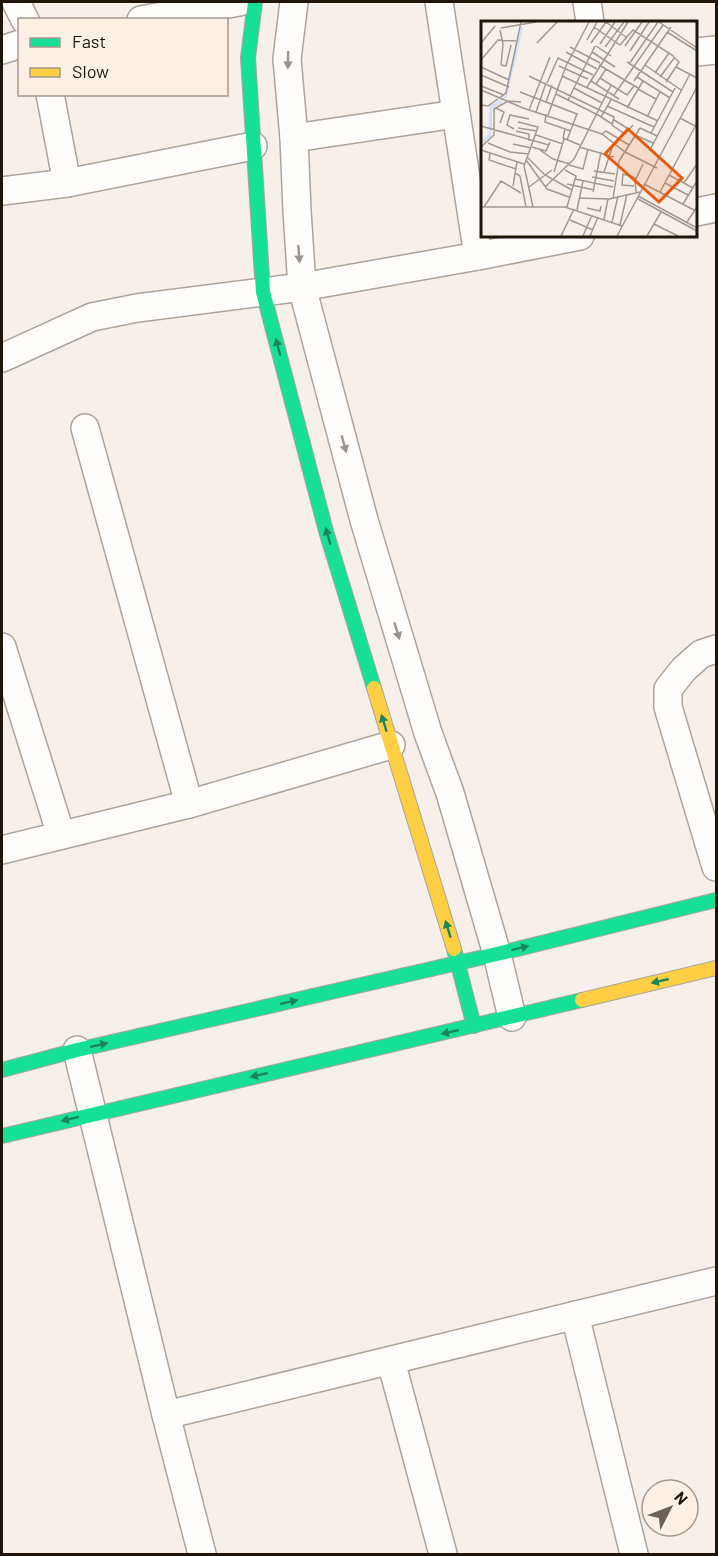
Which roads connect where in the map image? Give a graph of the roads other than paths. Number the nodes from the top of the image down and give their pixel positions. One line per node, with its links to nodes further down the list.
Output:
1 (16, 2): 7 (street)
2 (239, 2): 8 (street)
3 (255, 2): 17 (main road)
4 (294, 2): 16 (street, one-way to 16)
5 (439, 2): 15 (street)
6 (587, 2): 9 (street)
7 (24, 18)
8 (152, 18)
9 (590, 21)
10 (18, 45): 11 (street)
11 (2, 50)
12 (717, 50): 13 (street)
13 (697, 52)
14 (50, 96): 18 (street)
15 (456, 114): 16 (street); 23 (street)
16 (294, 138): 24 (street, one-way to 24)
17 (253, 146): 18 (street); 25 (main road)
18 (67, 183): 19 (street)
19 (2, 191)
20 (717, 208): 21 (street)
21 (697, 212)
22 (575, 237): 23 (street)
23 (478, 256): 24 (street)
24 (302, 287): 25 (street); 37 (street, one-way to 37)
25 (263, 292): 26 (street); 31 (main road, one-way to 25)
26 (2, 358)
27 (86, 428): 32 (street)
28 (2, 647): 30 (street)
29 (717, 650): 35 (street)
30 (6, 681): 33 (street)
31 (391, 746): 32 (street); 38 (main road, one-way to 31)
32 (189, 804): 33 (street)
33 (61, 835): 34 (street)
34 (2, 849)
35 (717, 867)
36 (717, 900): 37 (main road, one-way to 36)
37 (497, 954): 38 (main road); 40 (street)
38 (458, 963): 41 (main road); 42 (main road, one-way to 38)
39 (717, 968): 40 (main road, one-way to 40)
40 (512, 1017): 41 (main road)
41 (474, 1026): 44 (main road, one-way to 44)
42 (77, 1050): 43 (main road); 44 (street)
43 (2, 1070)
44 (92, 1114): 45 (main road, one-way to 45); 49 (street)
45 (2, 1136)
46 (717, 1281): 47 (street)
47 (575, 1315): 48 (street); 52 (street)
48 (391, 1360): 49 (street); 51 (street)
49 (166, 1415): 50 (street)
50 (202, 1554)
51 (443, 1554)
52 (634, 1554)

